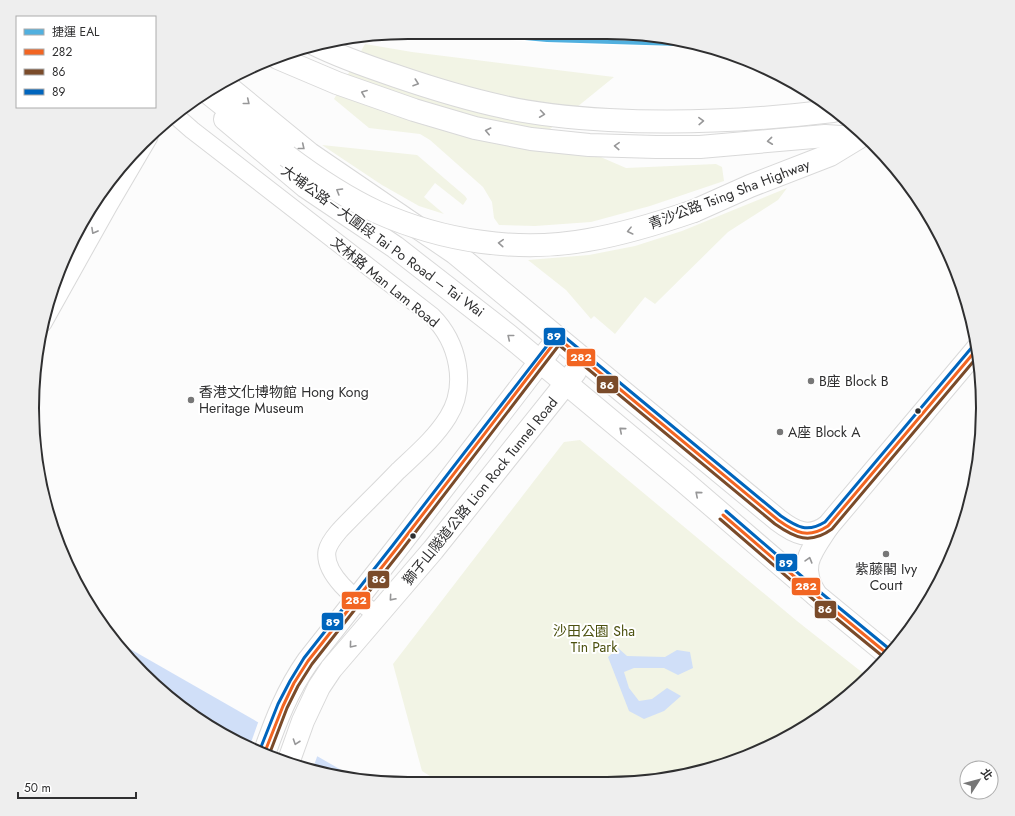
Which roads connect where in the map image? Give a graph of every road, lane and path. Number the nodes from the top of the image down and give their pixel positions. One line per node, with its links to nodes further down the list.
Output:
1 (325, 49): 6 (main road, one-way to 6)
2 (284, 61): 10 (main road, 青沙公路 Tsing Sha Highway, bridge)
3 (227, 86): 14 (main road, 大埔公路－大圍段 Tai Po Road – Tai Wai, one-way to 14)
4 (212, 95): 11 (main road, 青沙公路 Tsing Sha Highway, bridge)
5 (203, 101): 17 (main road, 大埔公路－大圍段 Tai Po Road – Tai Wai, one-way to 5)
6 (828, 112)
7 (179, 119): 9 (street, 文林路 Man Lam Road)
8 (173, 124): 9 (street)
9 (192, 130): 23 (street, 文林路 Man Lam Road)
10 (858, 138)
11 (858, 138)
12 (134, 161): 13 (street, one-way to 13)
13 (56, 300)
14 (558, 338): 16 (main road, 大埔公路－大圍段 Tai Po Road – Tai Wai); 17 (main road, 獅子山隧道公路 Lion Rock Tunnel Road)
15 (972, 354): 21 (main road)
16 (585, 360): 18 (main road, 獅子山隧道公路 Lion Rock Tunnel Road); 19 (main road, 大埔公路－大圍段 Tai Po Road – Tai Wai)
17 (540, 361): 18 (main road, 大埔公路－大圍段 Tai Po Road – Tai Wai); 23 (main road, 獅子山隧道公路 Lion Rock Tunnel Road)
18 (567, 384): 20 (main road, 大埔公路－大圍段 Tai Po Road – Tai Wai, one-way to 18); 24 (main road, 獅子山隧道公路 Lion Rock Tunnel Road, one-way to 24)
19 (680, 439): 20 (main road); 21 (main road, 大埔公路－大圍段 Tai Po Road – Tai Wai)
20 (681, 480): 22 (main road, 大埔公路－大圍段 Tai Po Road – Tai Wai, one-way to 20)
21 (828, 526): 22 (main road, one-way to 21)
22 (817, 596): 25 (main road, 大埔公路－大圍段 Tai Po Road – Tai Wai)
23 (357, 600): 24 (street, 文林路 Man Lam Road); 26 (main road, 獅子山隧道公路 Lion Rock Tunnel Road)
24 (377, 615): 27 (main road, 獅子山隧道公路 Lion Rock Tunnel Road, one-way to 27)
25 (884, 651)
26 (266, 749)
27 (290, 757)

